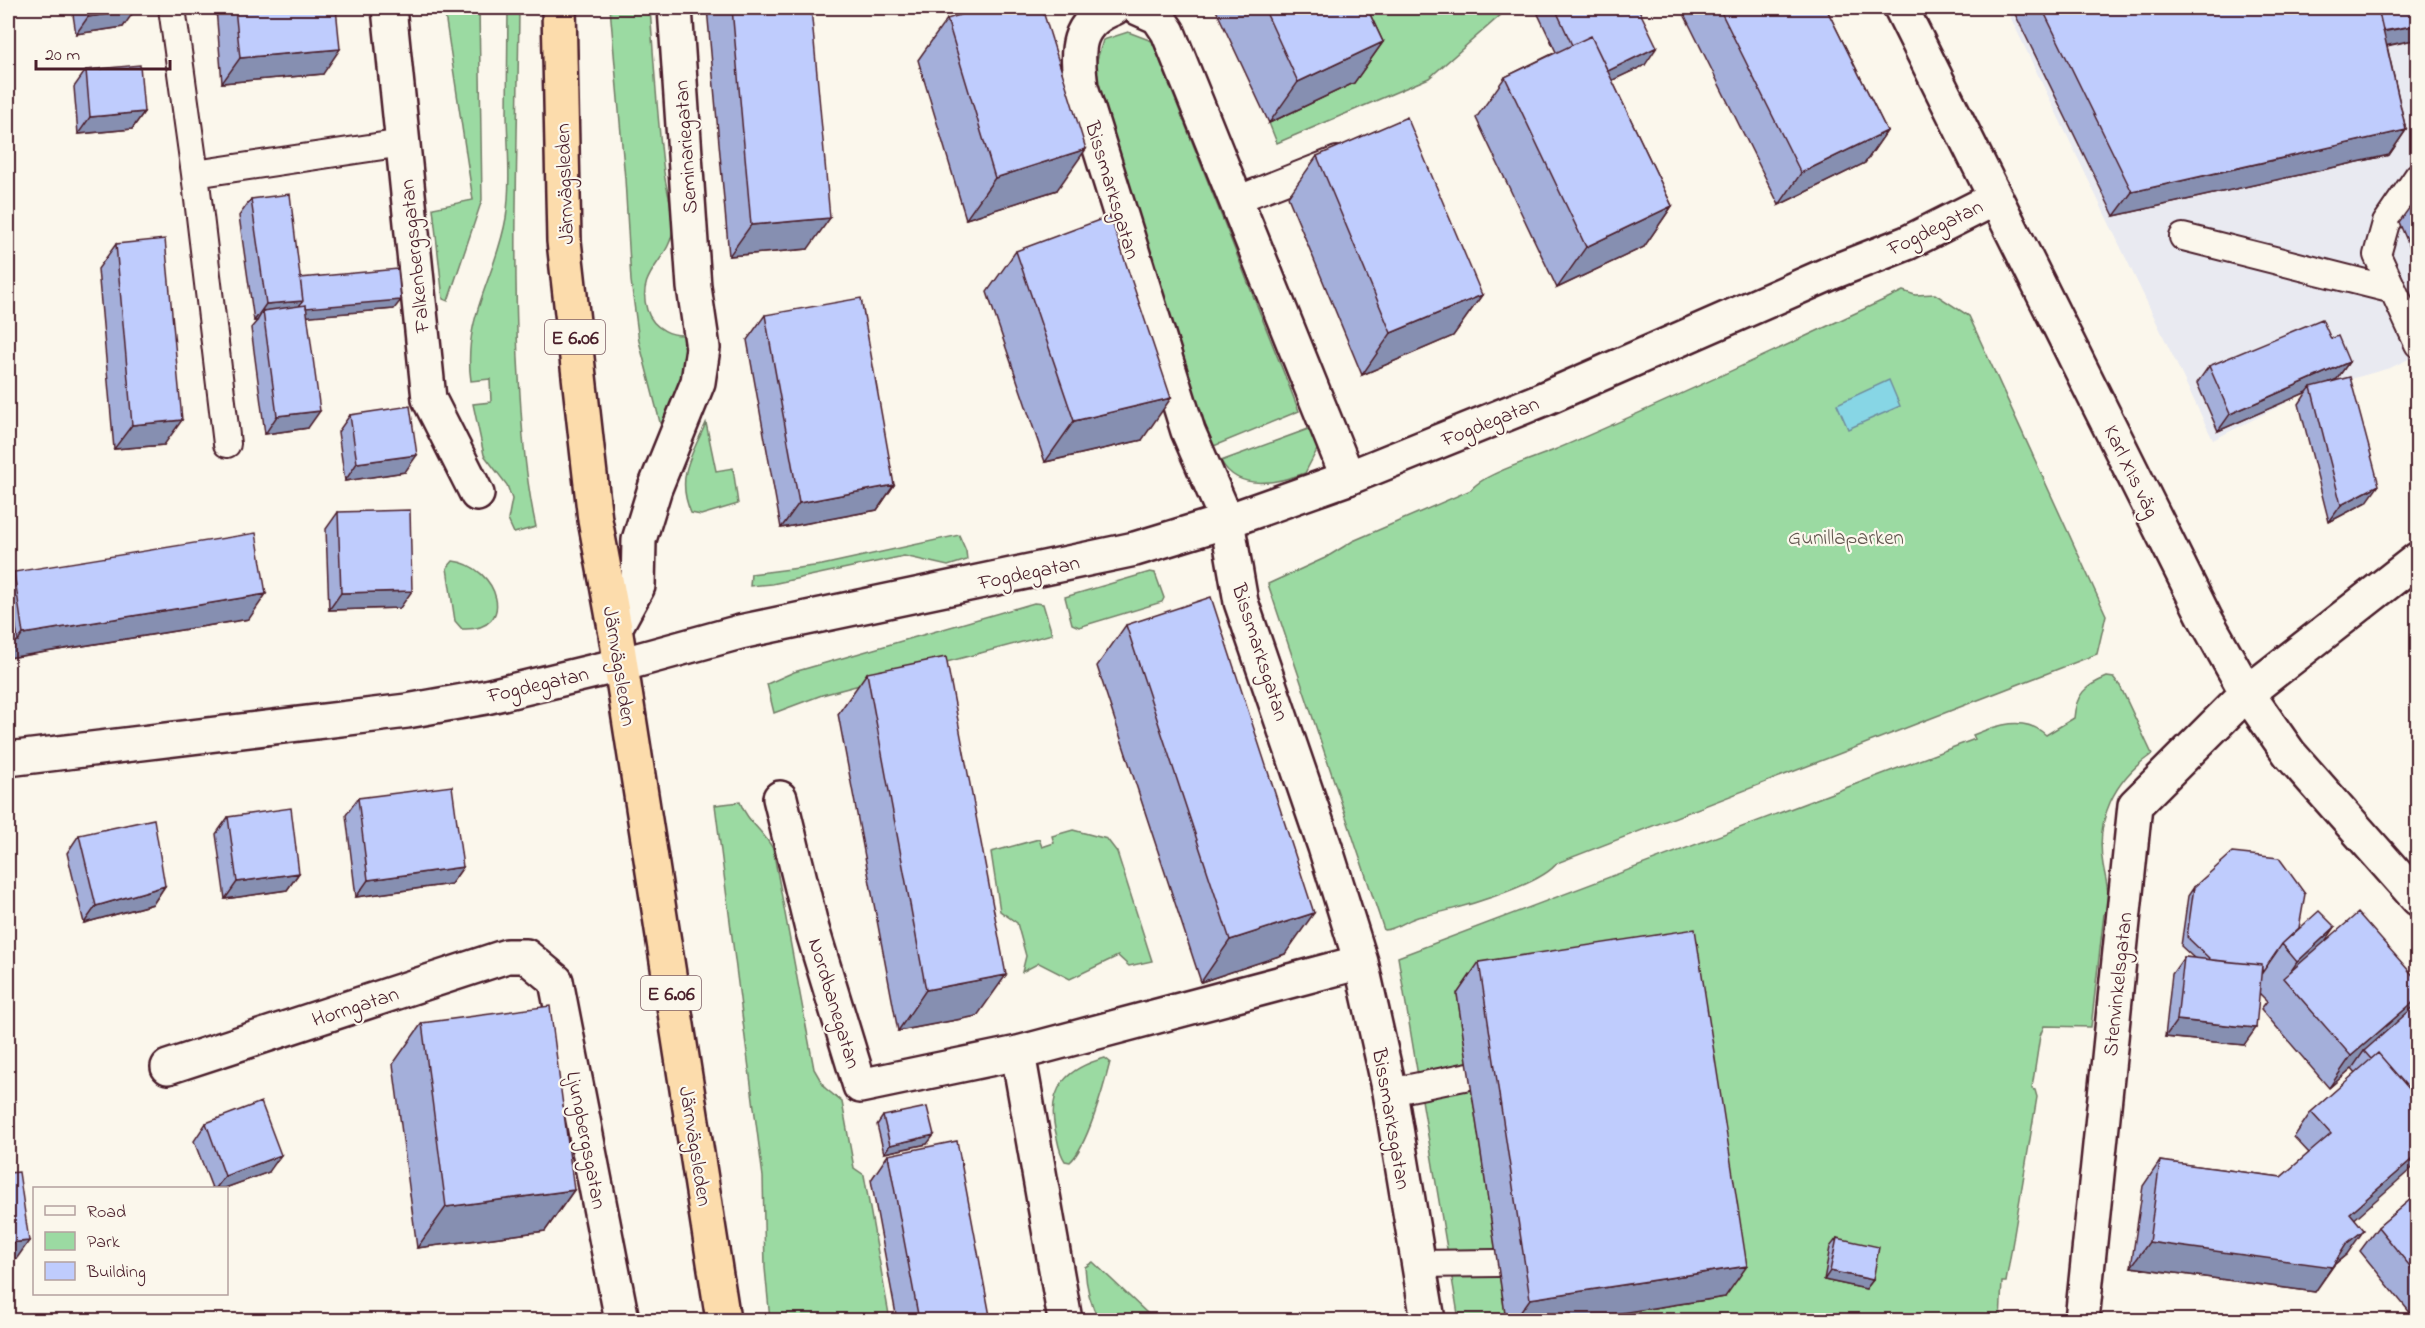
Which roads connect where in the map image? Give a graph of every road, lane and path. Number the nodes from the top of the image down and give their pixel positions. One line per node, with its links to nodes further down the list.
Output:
1 (172, 8): 10 (lane)
2 (389, 8): 8 (street, Falkenbergsgatan)
3 (559, 8): 22 (highway, Järnvägsleden / E 6.06)
4 (675, 8): 22 (street, Seminariegatan)
5 (1114, 8): 20 (street, Bissmarksgatan)
6 (1138, 8): 13 (street)
7 (1901, 8): 12 (street, Karl XI:s väg)
8 (403, 143): 10 (lane); 19 (street, Falkenbergsgatan)
9 (1357, 152): 13 (lane)
10 (195, 174): 17 (lane)
11 (2418, 176): 15 (lane)
12 (1996, 198): 18 (street, Fogdegatan); 24 (street, Karl XI:s väg)
13 (1236, 200): 18 (street)
14 (2183, 237): 15 (lane)
15 (2393, 290): 16 (lane)
16 (2418, 344)
17 (227, 444)
18 (1348, 478): 20 (street, Fogdegatan)
19 (477, 494)
20 (1227, 521): 23 (street, Fogdegatan); 28 (street, Bissmarksgatan)
21 (2418, 559): 24 (street, Stenvinkelsgatan)
22 (615, 628): 23 (highway, Järnvägsleden / E 6.06)
23 (620, 665): 25 (street, Fogdegatan); 37 (highway, Järnvägsleden / E 6.06)
24 (2247, 693): 27 (street, Karl XI:s väg); 40 (street, Stenvinkelsgatan)
25 (8, 759)
26 (780, 798): 30 (street, Nordbanegatan)
27 (2418, 899)
28 (1360, 962): 30 (street, Nordbanegatan); 33 (street, Bissmarksgatan)
29 (541, 966): 31 (street, Horngatan); 36 (street, Ljungbergsgatan)
30 (1018, 1053): 38 (street)
31 (168, 1067)
32 (1469, 1076): 33 (lane)
33 (1390, 1092): 35 (street, Bissmarksgatan)
34 (1497, 1263): 35 (lane)
35 (1418, 1264): 39 (street, Bissmarksgatan)
36 (622, 1320)
37 (723, 1320)
38 (1065, 1320)
39 (1428, 1320)
40 (2082, 1320)

